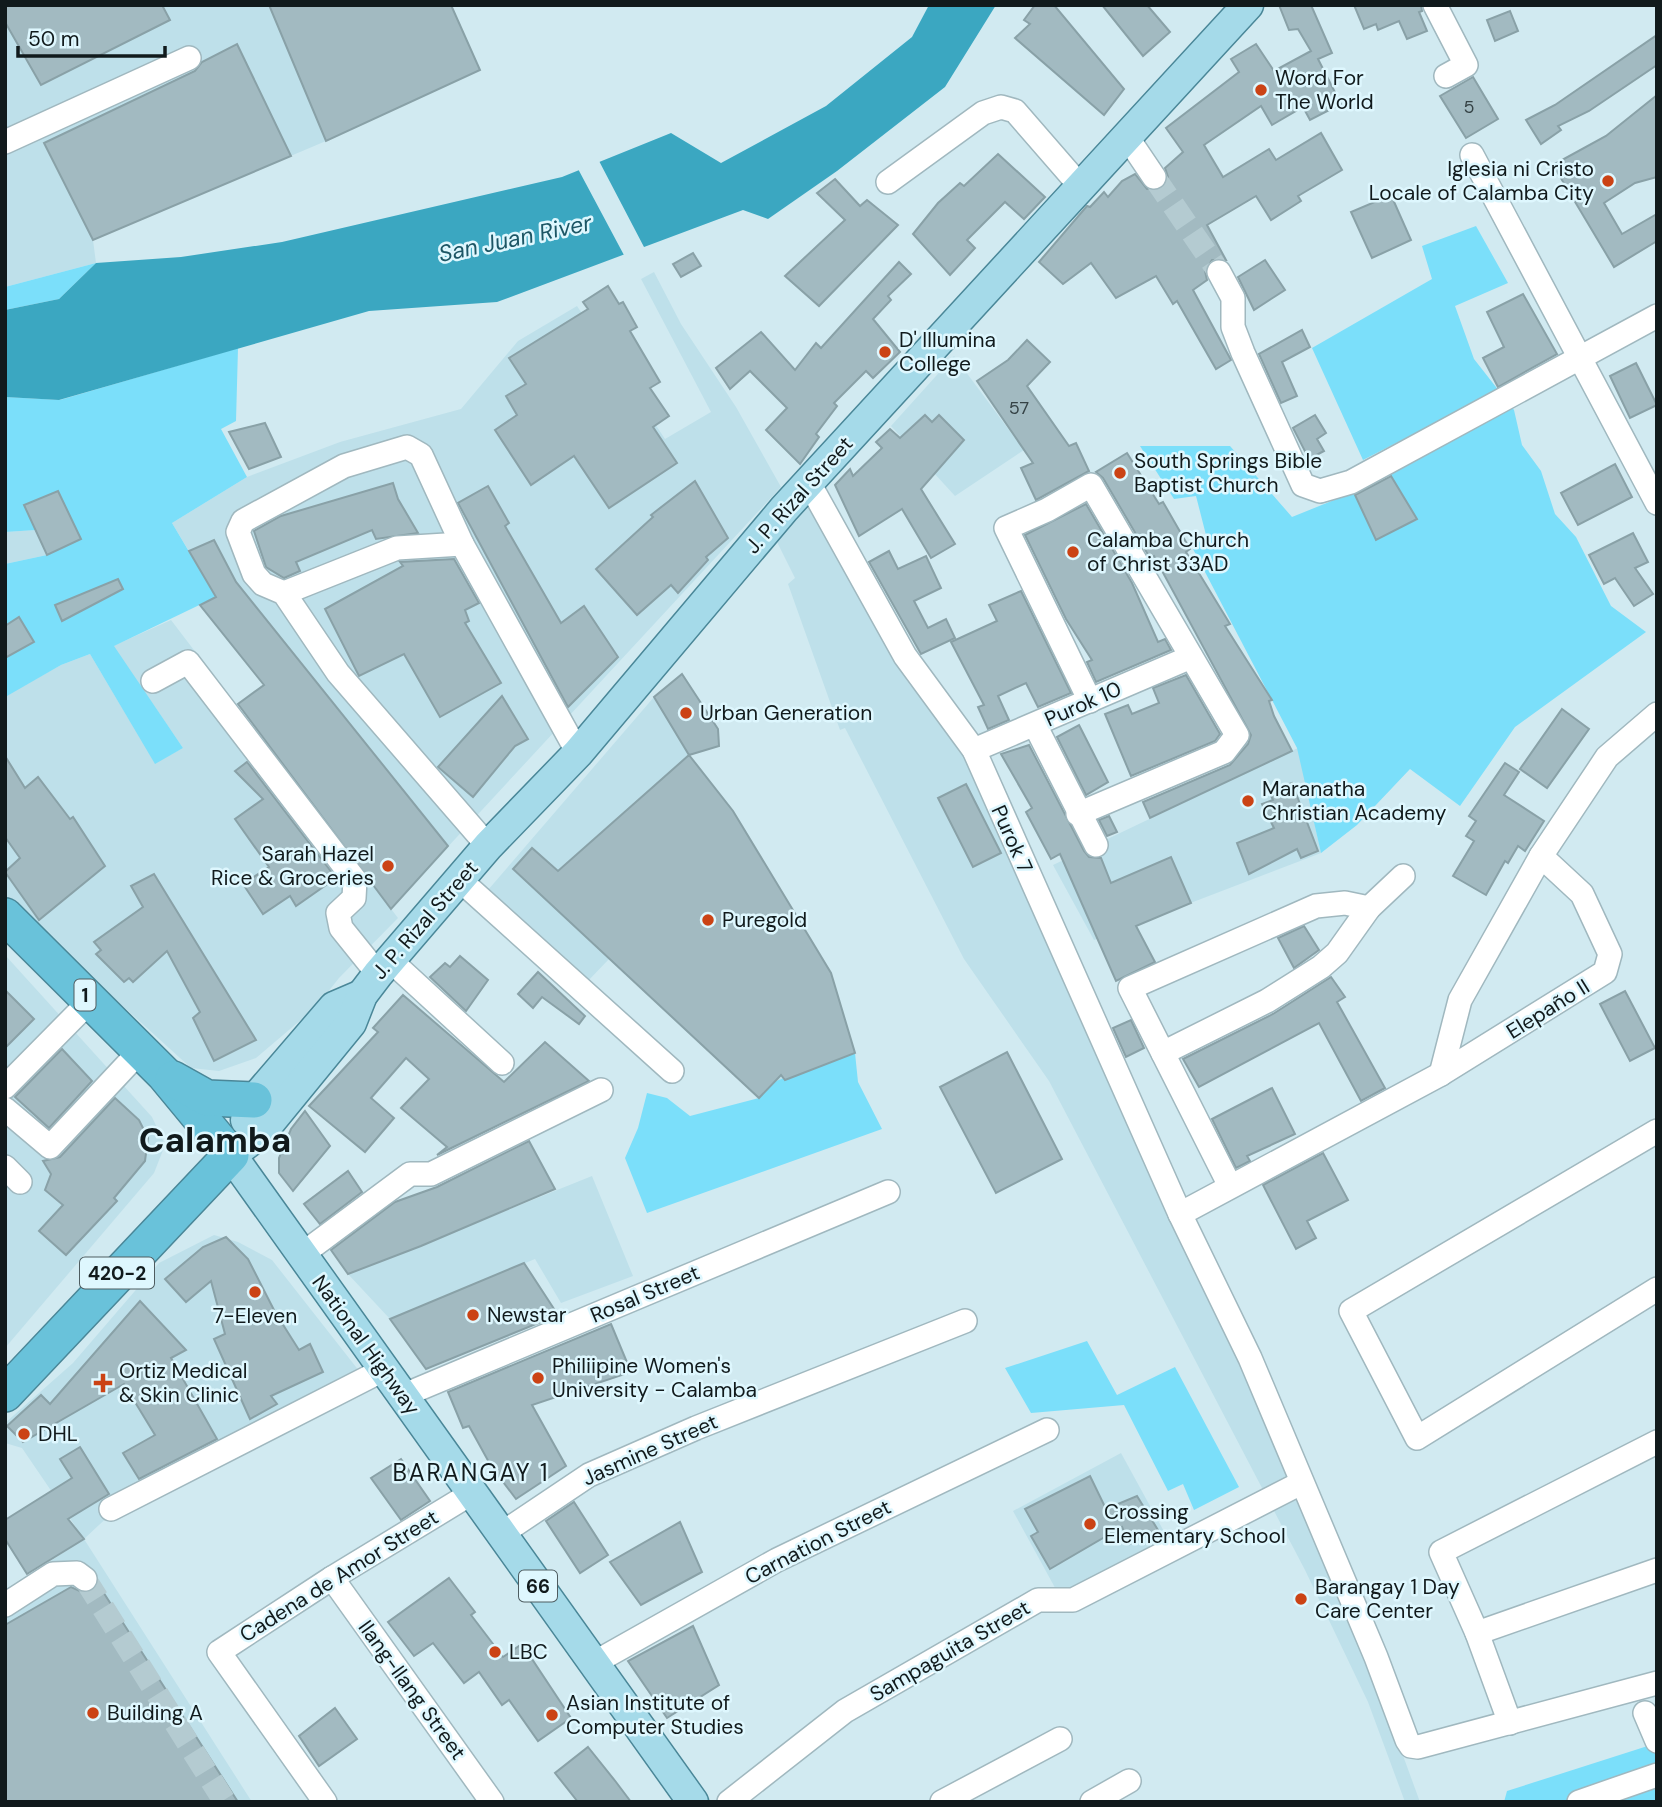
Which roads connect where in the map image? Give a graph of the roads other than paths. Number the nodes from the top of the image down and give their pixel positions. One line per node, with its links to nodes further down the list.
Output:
1 (1248, 5): 5 (main road, J. P. Rizal Street / 420-2)
2 (1435, 5): 4 (street)
3 (189, 58): 6 (street)
4 (1446, 76)
5 (1127, 138): 8 (street); 10 (main road, J. P. Rizal Street / 420-2)
6 (5, 142)
7 (1472, 155): 13 (street)
8 (1154, 177)
9 (888, 183): 10 (street)
10 (1081, 187): 14 (main road, J. P. Rizal Street / 420-2)
11 (1219, 272): 13 (street)
12 (1657, 316): 13 (street)
13 (1580, 358): 15 (street)
14 (809, 483): 23 (street, Purok 7); 24 (main road, J. P. Rizal Street / 420-2)
15 (1657, 503)
16 (462, 544): 17 (street); 17 (street); 24 (street)
17 (284, 593): 27 (street)
18 (1191, 657): 20 (street, Purok 10); 20 (street); 25 (street)
19 (153, 681): 33 (street)
20 (1090, 701): 22 (street, Purok 10)
21 (1657, 714): 28 (street)
22 (1035, 726): 23 (street, Purok 10); 25 (street)
23 (974, 750): 48 (street, Purok 7)
24 (578, 753): 27 (main road, J. P. Rizal Street / 420-2)
25 (1078, 814): 26 (street)
26 (1096, 845)
27 (488, 846): 30 (main road, J. P. Rizal Street / 420-2)
28 (1541, 856): 39 (street); 39 (street, Elepaño II)
29 (1403, 876): 31 (street)
30 (460, 880): 33 (main road, J. P. Rizal Street / 420-2); 38 (street)
31 (1368, 908): 35 (street); 35 (street)
32 (5, 916): 34 (highway, 1)
33 (377, 977): 37 (street); 42 (main road, J. P. Rizal Street / 420-2); 45 (main road, J. P. Rizal Street / 420-2)
34 (90, 1001): 36 (highway, 1); 40 (street)
35 (1163, 1053): 46 (street)
36 (152, 1062): 42 (highway); 43 (street); 45 (highway, 1)
37 (502, 1063)
38 (672, 1071)
39 (1441, 1074): 46 (street, Elepaño II)
40 (5, 1087)
41 (601, 1090): 49 (street)
42 (254, 1100): 45 (main road, J. P. Rizal Street / 420-2)
43 (5, 1109)
44 (1657, 1131): 50 (street)
45 (231, 1155): 49 (main road, National Highway / 66); 53 (highway, 420-2)
46 (1230, 1186): 48 (street, Elepaño II)
47 (888, 1192): 54 (street, Rosal Street)
48 (1180, 1214): 57 (street, Purok 7)
49 (301, 1255): 52 (main road, National Highway / 66)
50 (1657, 1289)
51 (965, 1321): 60 (street, Jasmine Street)
52 (383, 1370): 54 (main road, National Highway / 66); 59 (street)
53 (5, 1394)
54 (402, 1396): 58 (main road, National Highway / 66)
55 (1047, 1430): 66 (street, Carnation Street)
56 (1657, 1442): 65 (street)
57 (1301, 1483): 69 (street, Purok 7); 77 (street, Sampaguita Street)
58 (472, 1493): 60 (main road, National Highway / 66); 62 (street, Cadena de Amor Street)
59 (111, 1509)
60 (501, 1534): 66 (main road, National Highway / 66)
61 (1657, 1570): 65 (street)
62 (332, 1578): 74 (street, Cadena de Amor Street); 75 (street, Ilang-Ilang Street)
63 (85, 1579): 64 (street)
64 (5, 1605)
65 (1477, 1633): 69 (street)
66 (594, 1663): 76 (main road, National Highway / 66)
67 (1657, 1683): 69 (street)
68 (1645, 1713): 71 (street)
69 (1510, 1723)
70 (1060, 1739): 78 (street)
71 (1657, 1741)
72 (1657, 1774): 80 (street)
73 (1129, 1781): 79 (street)
74 (325, 1802)
75 (492, 1802)
76 (692, 1802)
77 (729, 1802)
78 (942, 1802)
79 (1092, 1802)
80 (1580, 1802)

